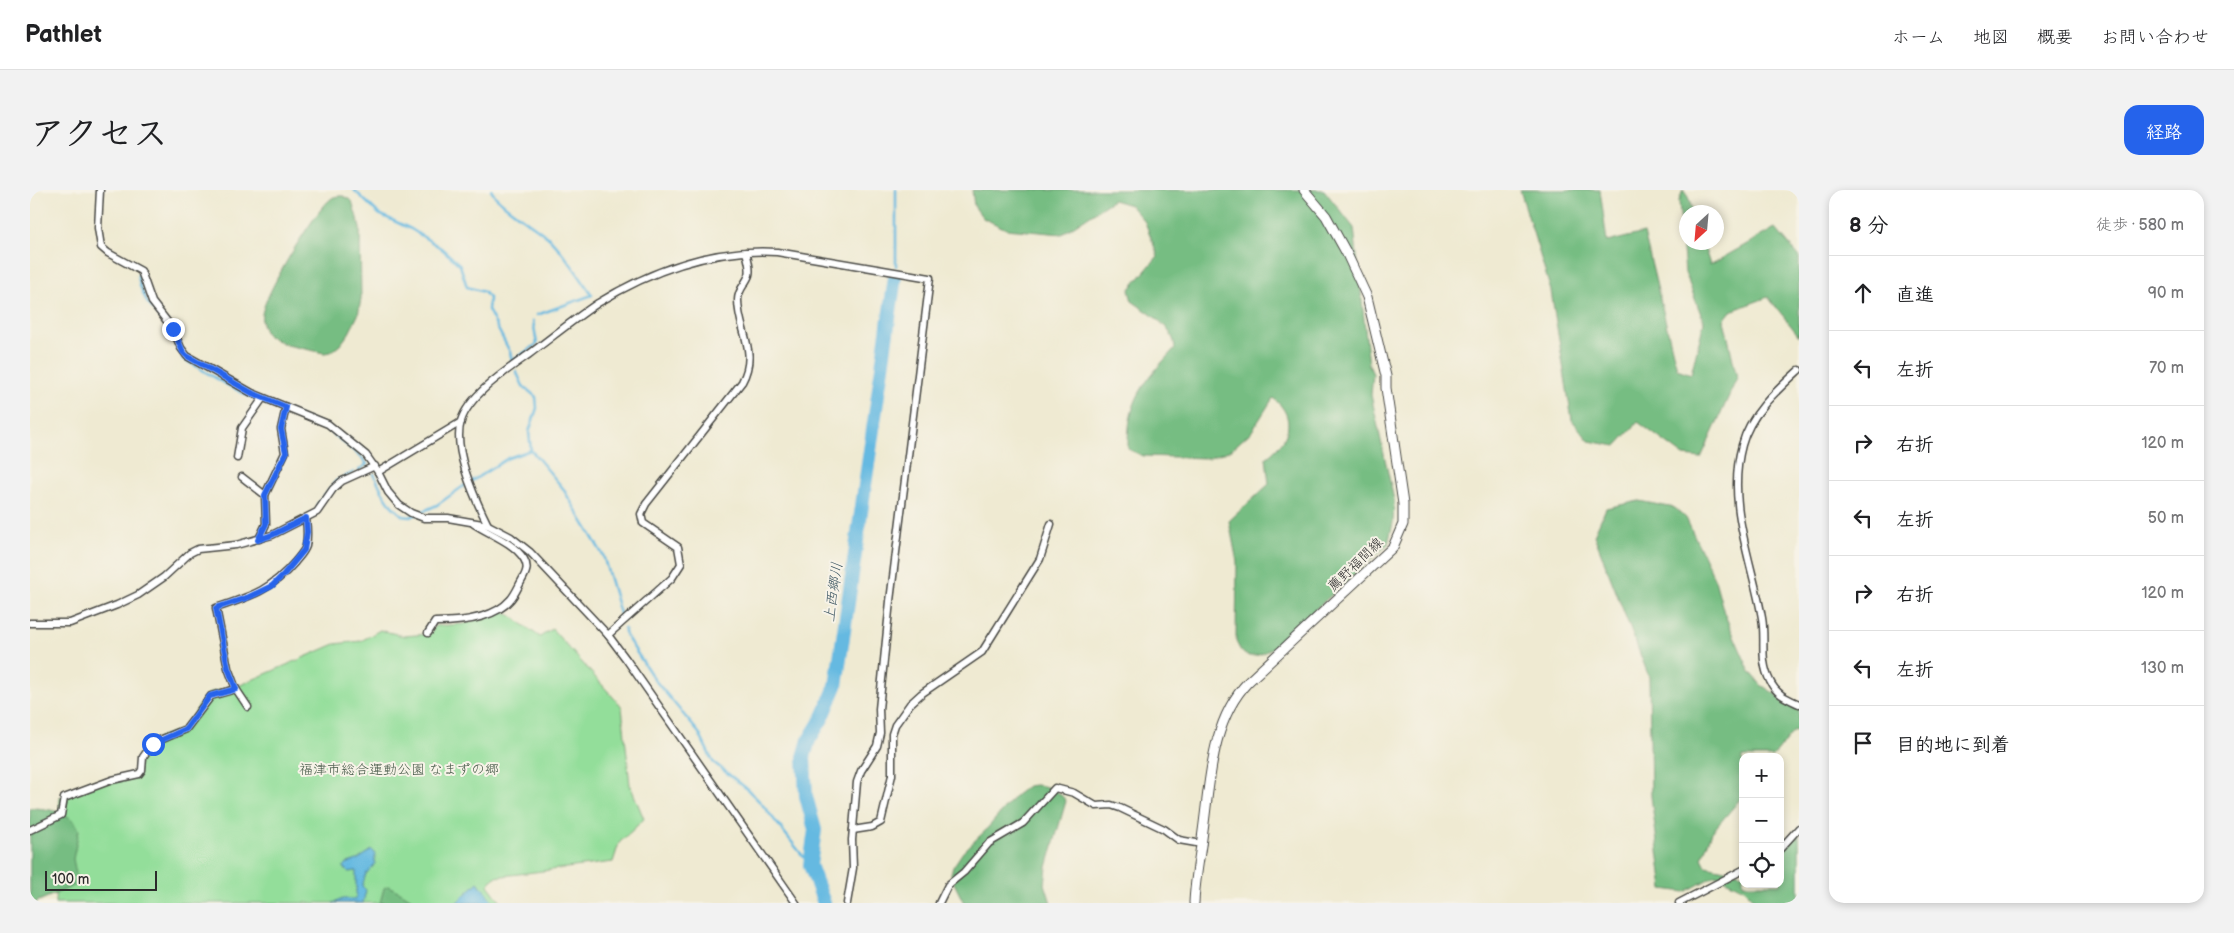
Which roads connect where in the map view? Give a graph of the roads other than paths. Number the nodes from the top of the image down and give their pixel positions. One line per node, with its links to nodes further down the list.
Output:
1 (100, 190): 5 (street)
2 (1304, 190): 26 (main road, 薦野福間線)
3 (746, 252): 7 (street); 19 (street); 25 (street)
4 (1799, 370): 21 (street)
5 (263, 398): 6 (street); 8 (street)
6 (286, 407): 9 (street); 11 (street)
7 (461, 422): 9 (street); 15 (street)
8 (237, 458)
9 (377, 469): 12 (street); 13 (street)
10 (242, 477): 11 (street)
11 (265, 495): 16 (street)
12 (306, 518): 16 (street); 20 (street)
13 (471, 522): 15 (street); 18 (street)
14 (1050, 524): 25 (street)
15 (488, 525): 19 (street)
16 (258, 540): 17 (street)
17 (30, 623)
18 (428, 632)
19 (608, 635): 29 (street)
20 (236, 689): 22 (street); 24 (street)
21 (1799, 704)
22 (248, 707)
23 (1799, 828): 27 (street)
24 (30, 830)
25 (853, 830): 30 (street)
26 (1202, 844): 31 (street); 32 (main road, 薦野福間線)
27 (1784, 845)
28 (1739, 872): 33 (street)
29 (796, 903)
30 (847, 903)
31 (939, 903)
32 (1194, 903)
33 (1679, 903)

